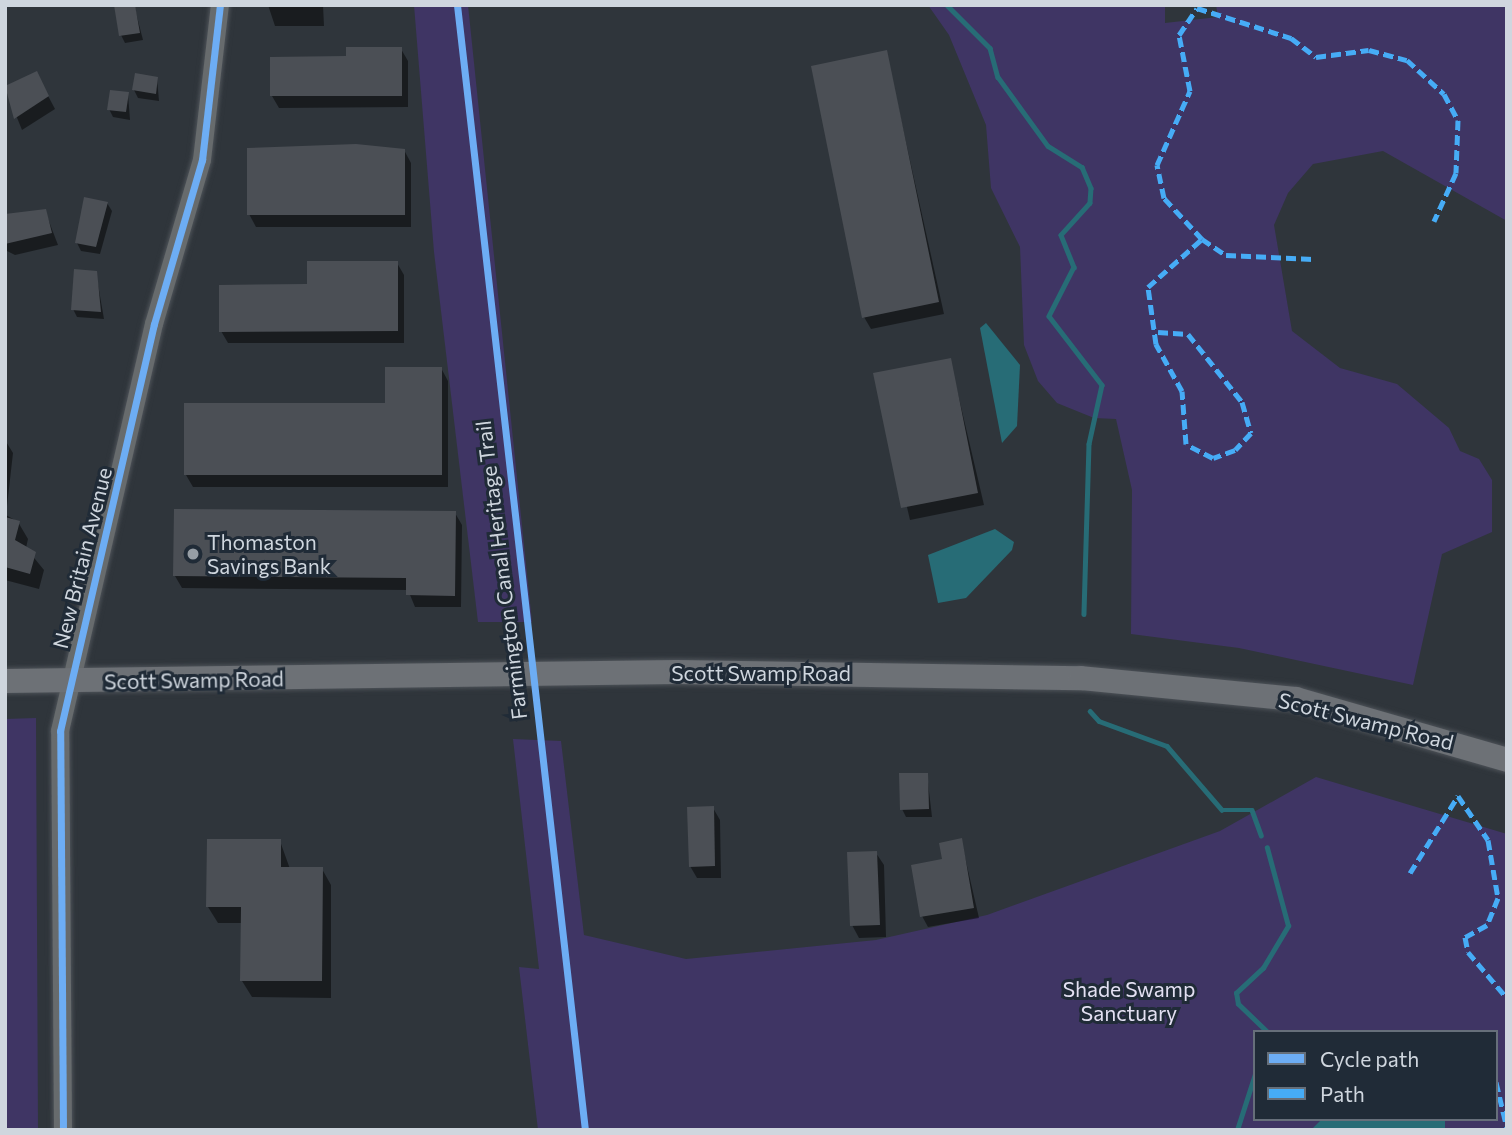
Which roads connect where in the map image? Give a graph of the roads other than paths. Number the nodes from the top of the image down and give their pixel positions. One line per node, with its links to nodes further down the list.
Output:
1 (220, 5): 3 (street, New Britain Avenue)
2 (5, 681): 3 (highway, Scott Swamp Road)
3 (68, 682): 4 (highway, Scott Swamp Road); 5 (street, New Britain Avenue)
4 (1507, 760)
5 (63, 1130)

